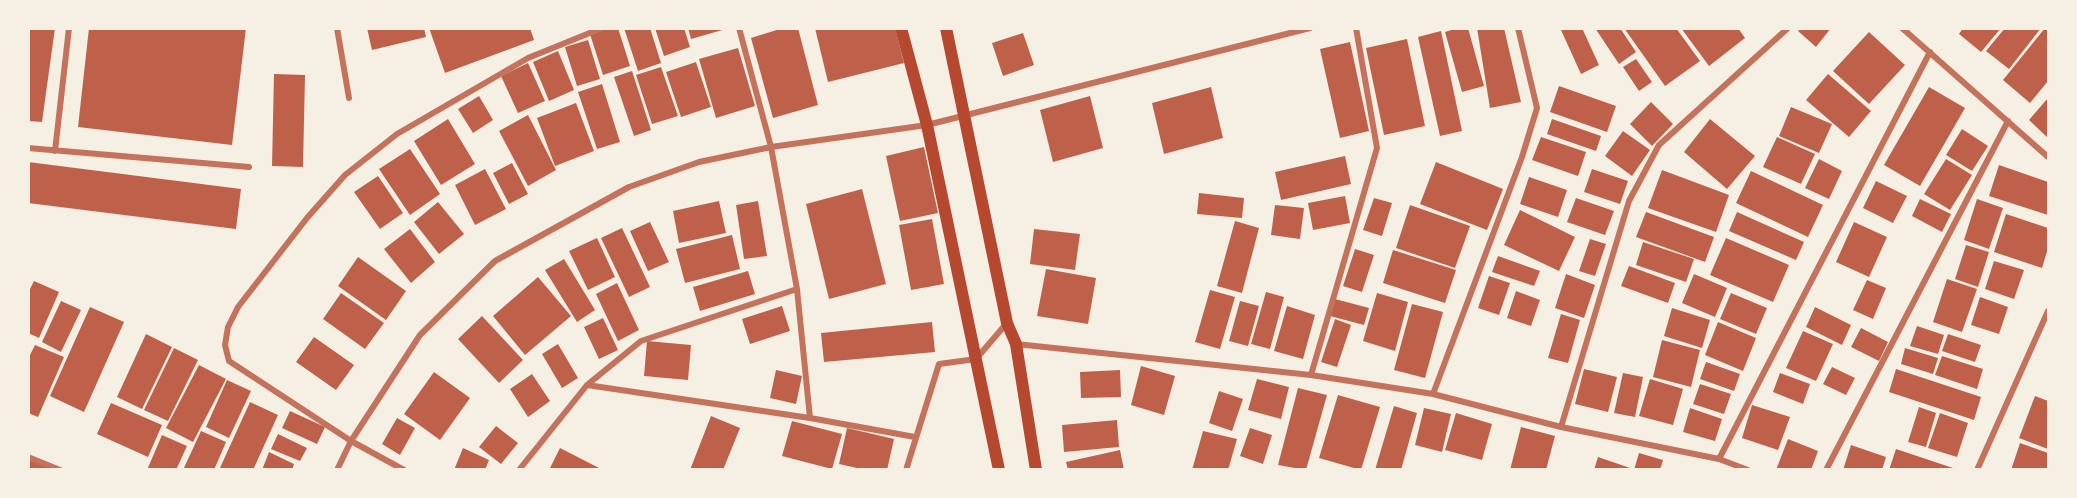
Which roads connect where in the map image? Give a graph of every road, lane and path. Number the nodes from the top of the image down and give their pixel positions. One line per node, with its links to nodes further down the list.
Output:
1 (69, 28): 19 (street)
2 (337, 28): 13 (street)
3 (602, 28): 33 (street)
4 (740, 28): 17 (street)
5 (901, 28): 16 (main road)
6 (946, 28): 14 (main road)
7 (1310, 28): 14 (street)
8 (1356, 28): 27 (street)
9 (1518, 28): 29 (street)
10 (1788, 28): 31 (street)
11 (1902, 28): 12 (street)
12 (1930, 52): 15 (street); 35 (street)
13 (349, 98)
14 (966, 115): 16 (street); 24 (main road)
15 (2008, 121): 20 (street); 44 (street)
16 (927, 125): 17 (street); 26 (main road)
17 (771, 147): 22 (street); 33 (street)
18 (28, 148): 19 (street)
19 (55, 151): 21 (street)
20 (2049, 157)
21 (249, 167)
22 (797, 290): 28 (street); 30 (street)
23 (2049, 311): 45 (street)
24 (1007, 323): 25 (main road); 26 (street)
25 (1016, 344): 27 (street); 42 (main road)
26 (976, 359): 32 (street); 41 (main road)
27 (1311, 375): 29 (street)
28 (587, 385): 30 (street); 39 (street)
29 (1433, 394): 31 (street)
30 (810, 418): 32 (street)
31 (1561, 427): 35 (street)
32 (915, 437): 40 (street)
33 (351, 441): 37 (street); 38 (street)
34 (28, 457): 36 (street)
35 (1719, 459): 43 (street)
36 (60, 470)
37 (337, 470)
38 (404, 470)
39 (519, 470)
40 (906, 470)
41 (999, 470)
42 (1036, 470)
43 (1749, 470)
44 (1826, 470)
45 (1977, 470)

